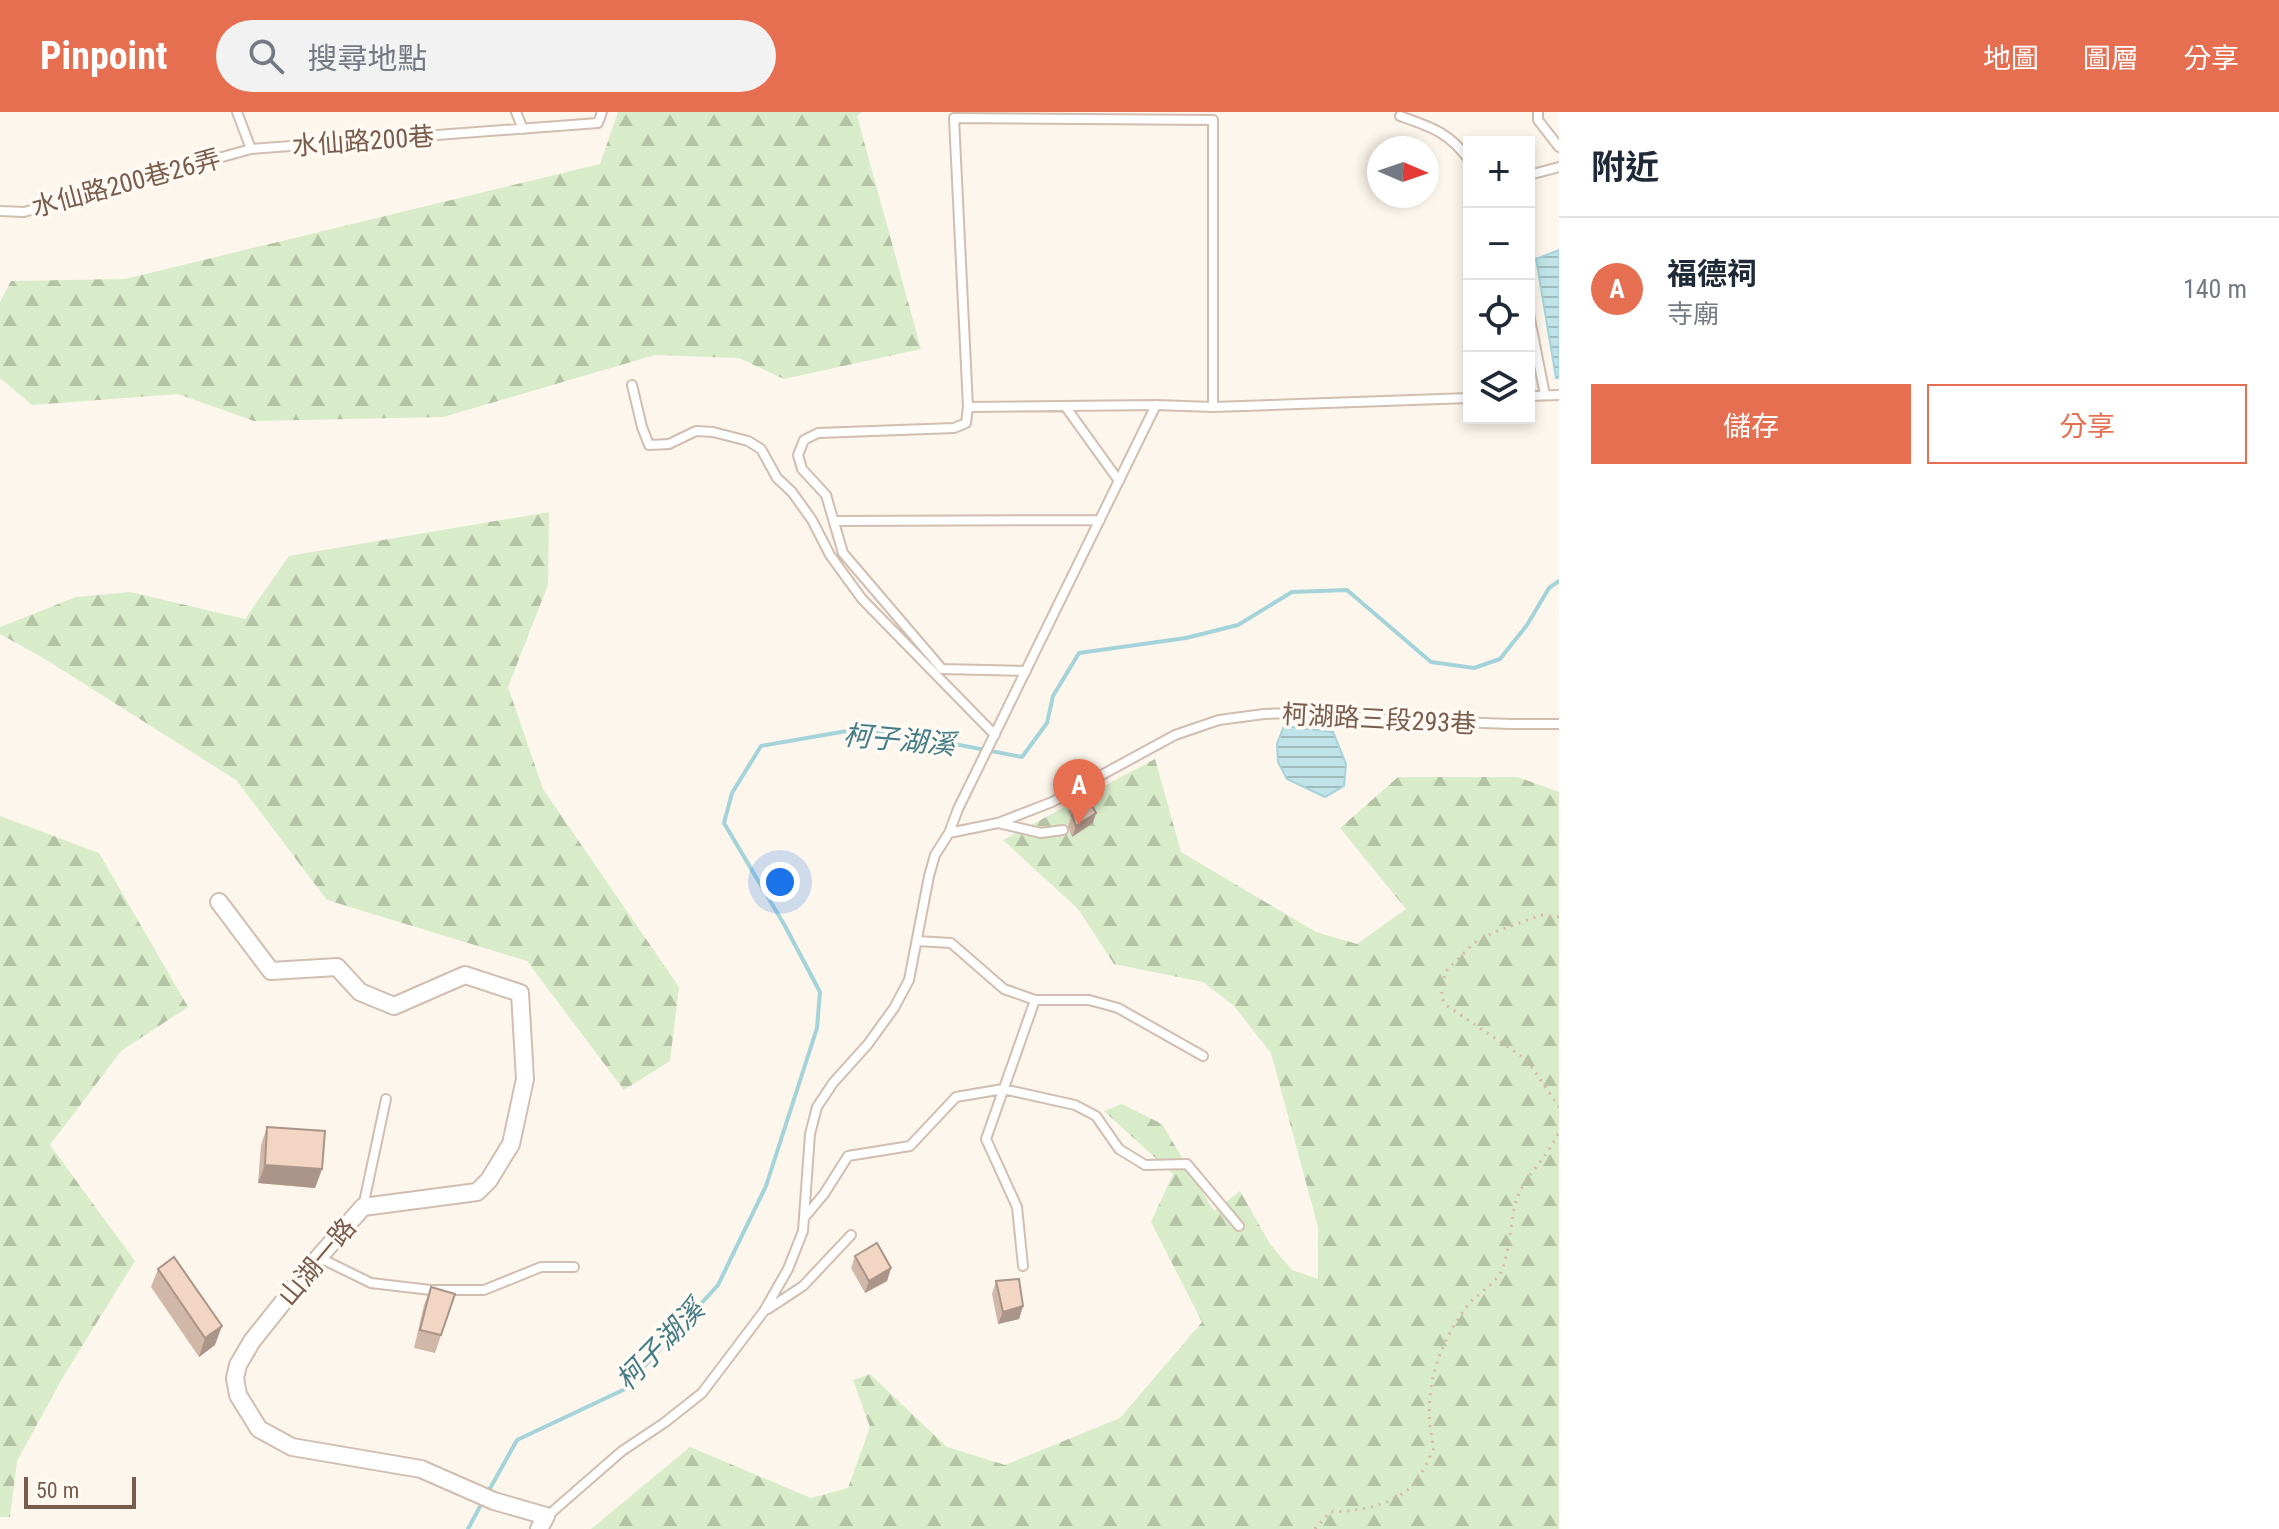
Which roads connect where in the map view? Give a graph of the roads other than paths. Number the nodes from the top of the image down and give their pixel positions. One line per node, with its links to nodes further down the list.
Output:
1 (237, 112): 8 (lane)
2 (516, 112): 6 (lane)
3 (602, 112): 6 (lane, 水仙路200巷)
4 (1538, 112): 7 (lane)
5 (1400, 116): 9 (lane)
6 (523, 129): 8 (lane, 水仙路200巷)
7 (1559, 147)
8 (251, 149): 12 (lane, 水仙路200巷26弄)
9 (1463, 152)
10 (1559, 167): 11 (lane)
11 (1535, 173)
12 (0, 211)
13 (1535, 344): 15 (lane)
14 (632, 385): 28 (lane)
15 (1545, 395): 16 (lane); 17 (lane)
16 (1559, 395)
17 (1535, 396)
18 (1463, 398): 22 (lane)
19 (1156, 405): 20 (lane); 22 (lane); 23 (lane)
20 (1065, 406): 21 (lane); 23 (lane)
21 (968, 407): 22 (lane); 25 (lane)
22 (1213, 407)
23 (1119, 481): 24 (lane)
24 (1100, 520): 25 (lane); 26 (lane)
25 (835, 521): 26 (lane)
26 (1026, 671): 28 (lane)
27 (1559, 724): 29 (lane, 柯湖路三段293巷)
28 (995, 735): 31 (lane)
29 (998, 823): 30 (lane); 31 (lane, 柯湖路三段293巷)
30 (1063, 830)
31 (949, 833): 33 (lane)
32 (219, 902): 38 (street, 山湖一路)
33 (917, 941): 34 (lane); 39 (lane)
34 (1035, 1000): 35 (lane); 36 (lane)
35 (1203, 1056)
36 (1003, 1089): 39 (lane); 40 (lane); 43 (lane)
37 (386, 1099): 38 (lane)
38 (363, 1207): 42 (street, 山湖一路)
39 (804, 1219): 45 (lane)
40 (1239, 1226)
41 (851, 1235): 45 (lane)
42 (319, 1257): 44 (lane); 46 (street, 山湖一路)
43 (1023, 1266)
44 (574, 1267)
45 (764, 1311): 46 (lane)
46 (542, 1522)

